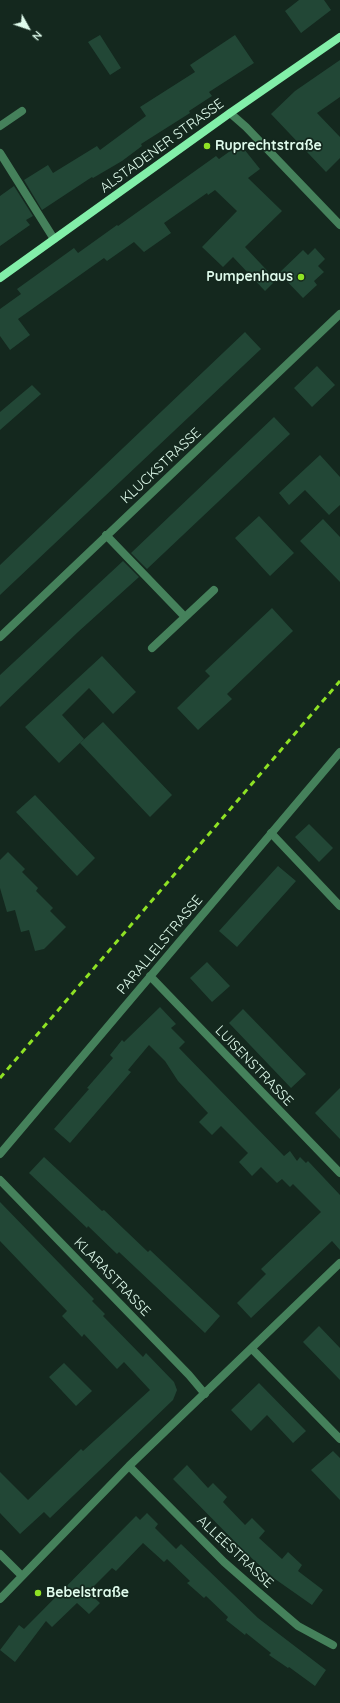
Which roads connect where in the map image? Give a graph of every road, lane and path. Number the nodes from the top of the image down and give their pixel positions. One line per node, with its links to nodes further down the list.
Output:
1 (340, 37): 3 (street, ALSTADENER STRASSE)
2 (22, 110): 4 (street)
3 (230, 113): 6 (street); 7 (street, ALSTADENER STRASSE)
4 (0, 126)
5 (0, 153): 7 (street)
6 (340, 225)
7 (54, 239): 8 (street, ALSTADENER STRASSE)
8 (0, 278)
9 (340, 314): 10 (street, KLUCKSTRASSE)
10 (106, 535): 12 (street); 13 (street, KLUCKSTRASSE)
11 (214, 590): 12 (street)
12 (186, 617): 14 (street)
13 (0, 637)
14 (152, 648)
15 (340, 752): 16 (street, PARALLELSTRASSE)
16 (271, 833): 17 (street); 18 (street, PARALLELSTRASSE)
17 (340, 906)
18 (150, 976): 19 (street, PARALLELSTRASSE); 20 (street, LUISENSTRASSE)
19 (0, 1154)
20 (340, 1173)
21 (0, 1180): 24 (street, KLARASTRASSE)
22 (340, 1263): 23 (street)
23 (252, 1349): 24 (street); 25 (street)
24 (205, 1394): 26 (street)
25 (340, 1439)
26 (129, 1466): 28 (street); 30 (street, ALLEESTRASSE)
27 (0, 1554): 28 (street)
28 (22, 1576): 29 (street)
29 (0, 1599)
30 (333, 1645)

